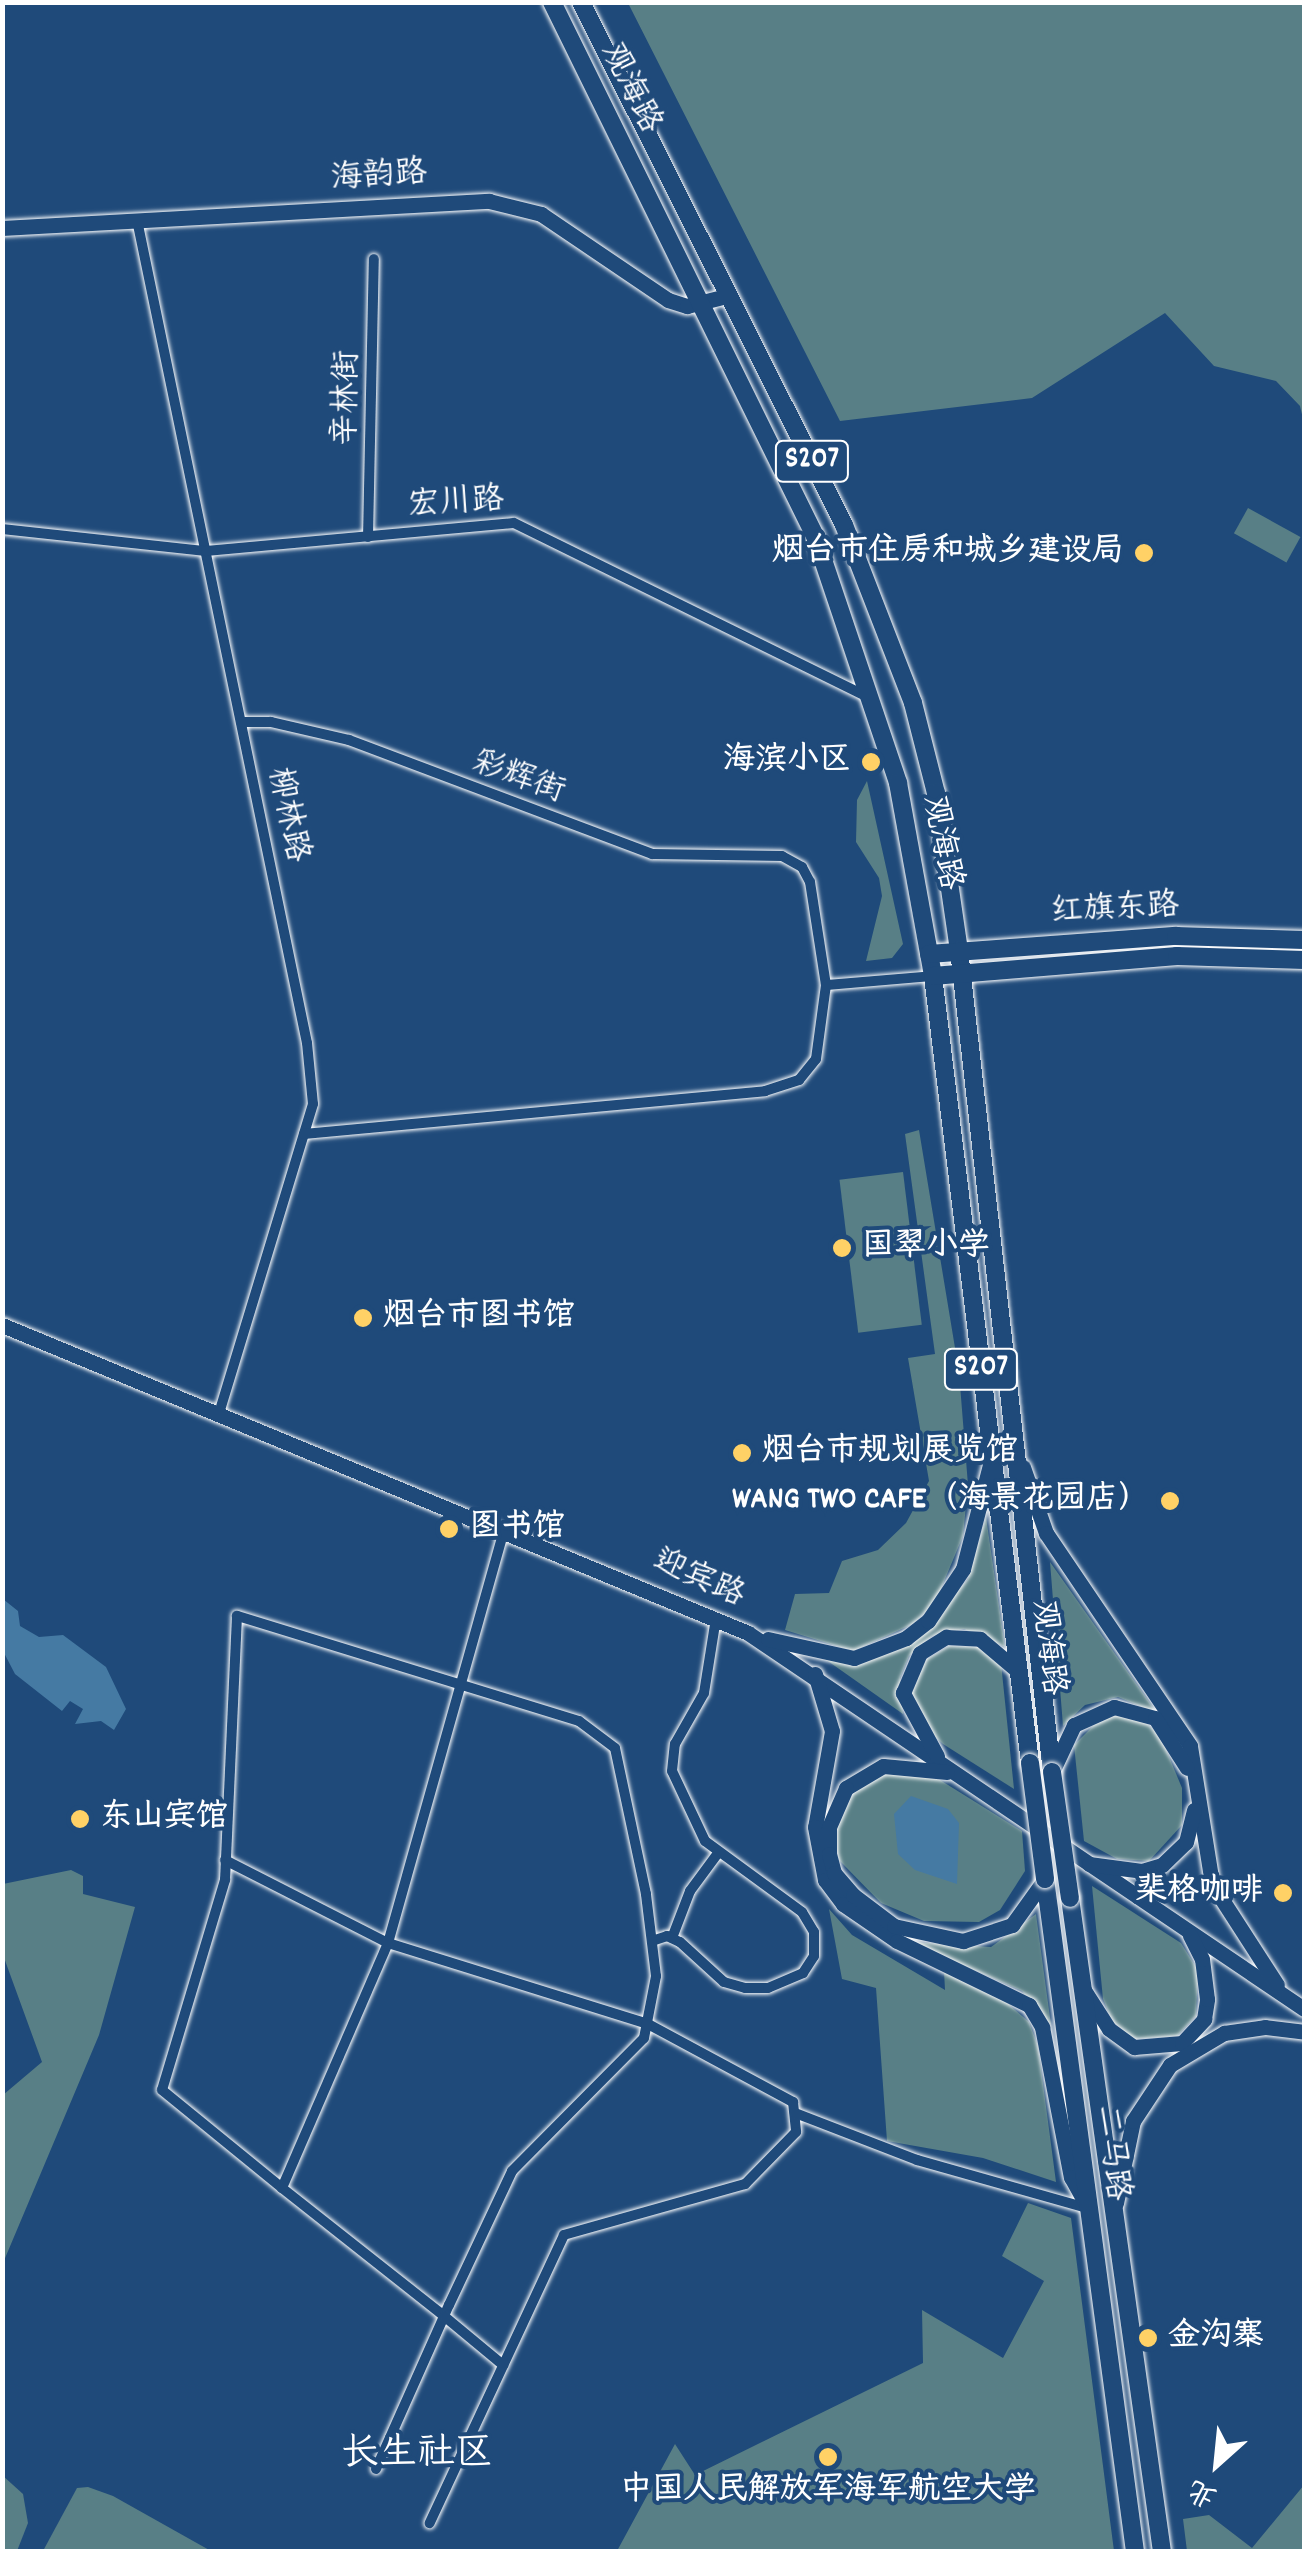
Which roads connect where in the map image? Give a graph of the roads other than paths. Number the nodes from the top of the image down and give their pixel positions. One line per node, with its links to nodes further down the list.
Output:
1 (552, 2): 7 (main road, 观海路 / S207)
2 (582, 2): 6 (main road, 观海路 / S207)
3 (137, 220): 4 (main road, 海韵路); 7 (main road, 海韵路); 10 (street, 柳林路)
4 (2, 228)
5 (374, 259): 9 (street, 辛林街)
6 (730, 295): 7 (main road); 14 (main road, 观海路 / S207)
7 (703, 304): 11 (main road, 观海路 / S207)
8 (2, 529): 10 (street, 宏川路)
9 (368, 537): 10 (street, 宏川路); 11 (street, 宏川路)
10 (206, 550): 12 (street, 柳林路)
11 (874, 700): 15 (main road, 观海路 / S207)
12 (242, 722): 19 (street, 彩辉街); 20 (street, 柳林路)
13 (1304, 940): 14 (main road, 红旗东路)
14 (959, 950): 15 (main road, 红旗东路); 17 (main road, S207)
15 (929, 954): 18 (main road, 观海路 / S207)
16 (1304, 960): 17 (main road, 红旗东路)
17 (961, 972): 18 (main road, 红旗东路); 23 (main road, S207)
18 (933, 976): 19 (street); 24 (main road, 观海路 / S207)
19 (826, 984): 20 (street)
20 (304, 1134): 22 (street, 柳林路)
21 (2, 1325): 22 (main road, 迎宾路)
22 (218, 1413): 25 (main road, 迎宾路)
23 (1016, 1446): 33 (main road, S207); 44 (main road)
24 (992, 1458): 27 (main road); 28 (main road, 观海路 / S207)
25 (504, 1528): 26 (main road, 迎宾路); 30 (street)
26 (716, 1618): 27 (main road, 迎宾路); 35 (street)
27 (748, 1633): 29 (main road, 迎宾路)
28 (1019, 1672): 31 (main road, 观海路 / S207); 32 (main road)
29 (815, 1674): 32 (main road, 迎宾路); 50 (main road)
30 (460, 1686): 36 (street); 41 (street); 42 (street)
31 (1030, 1762): 38 (main road, 二马路, bridge)
32 (942, 1764): 34 (main road, 迎宾路)
33 (1052, 1772): 37 (main road); 43 (main road, 二马路, bridge)
34 (965, 1778): 37 (main road, 迎宾路); 38 (main road)
35 (718, 1854): 40 (street); 40 (street)
36 (225, 1860): 42 (street); 49 (street)
37 (1085, 1863): 39 (main road, 迎宾路)
38 (1045, 1880): 50 (main road, 二马路)
39 (1188, 1932): 43 (main road); 44 (main road, 迎宾路)
40 (672, 1938): 41 (street)
41 (652, 1941): 46 (street)
42 (388, 1943): 46 (street); 49 (street)
43 (1081, 1985): 51 (main road, 二马路)
44 (1282, 1993): 45 (main road, 迎宾路)
45 (1304, 2009)
46 (648, 2024): 48 (street); 52 (street)
47 (1304, 2032): 51 (main road)
48 (796, 2113): 50 (street); 53 (street)
49 (282, 2188): 52 (street)
50 (1087, 2208): 57 (main road, 二马路)
51 (1113, 2222): 55 (main road, 二马路)
52 (444, 2316): 53 (street); 54 (street)
53 (503, 2365): 56 (street)
54 (376, 2469)
55 (1158, 2518): 57 (main road); 59 (main road, 二马路)
56 (430, 2522)
57 (1130, 2522): 58 (main road, 二马路)
58 (1134, 2552)
59 (1162, 2552)

